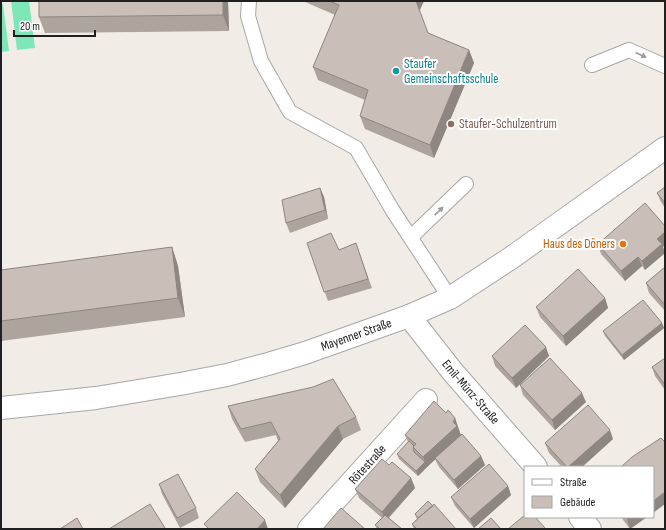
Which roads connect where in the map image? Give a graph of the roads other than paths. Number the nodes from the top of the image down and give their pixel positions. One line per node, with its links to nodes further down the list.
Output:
1 (249, 1): 6 (lane)
2 (592, 65): 3 (lane, one-way to 3)
3 (665, 66)
4 (665, 148): 7 (street, Mayenner Straße)
5 (466, 184): 6 (lane, one-way to 5)
6 (411, 237): 7 (lane)
7 (450, 298): 8 (street, Mayenner Straße)
8 (409, 316): 10 (street, Mayenner Straße); 11 (street, Emil-Münz-Straße)
9 (426, 400): 13 (street, Rötestraße)
10 (1, 408)
11 (535, 466)
12 (581, 518): 14 (street)
13 (309, 529)
14 (590, 529)

